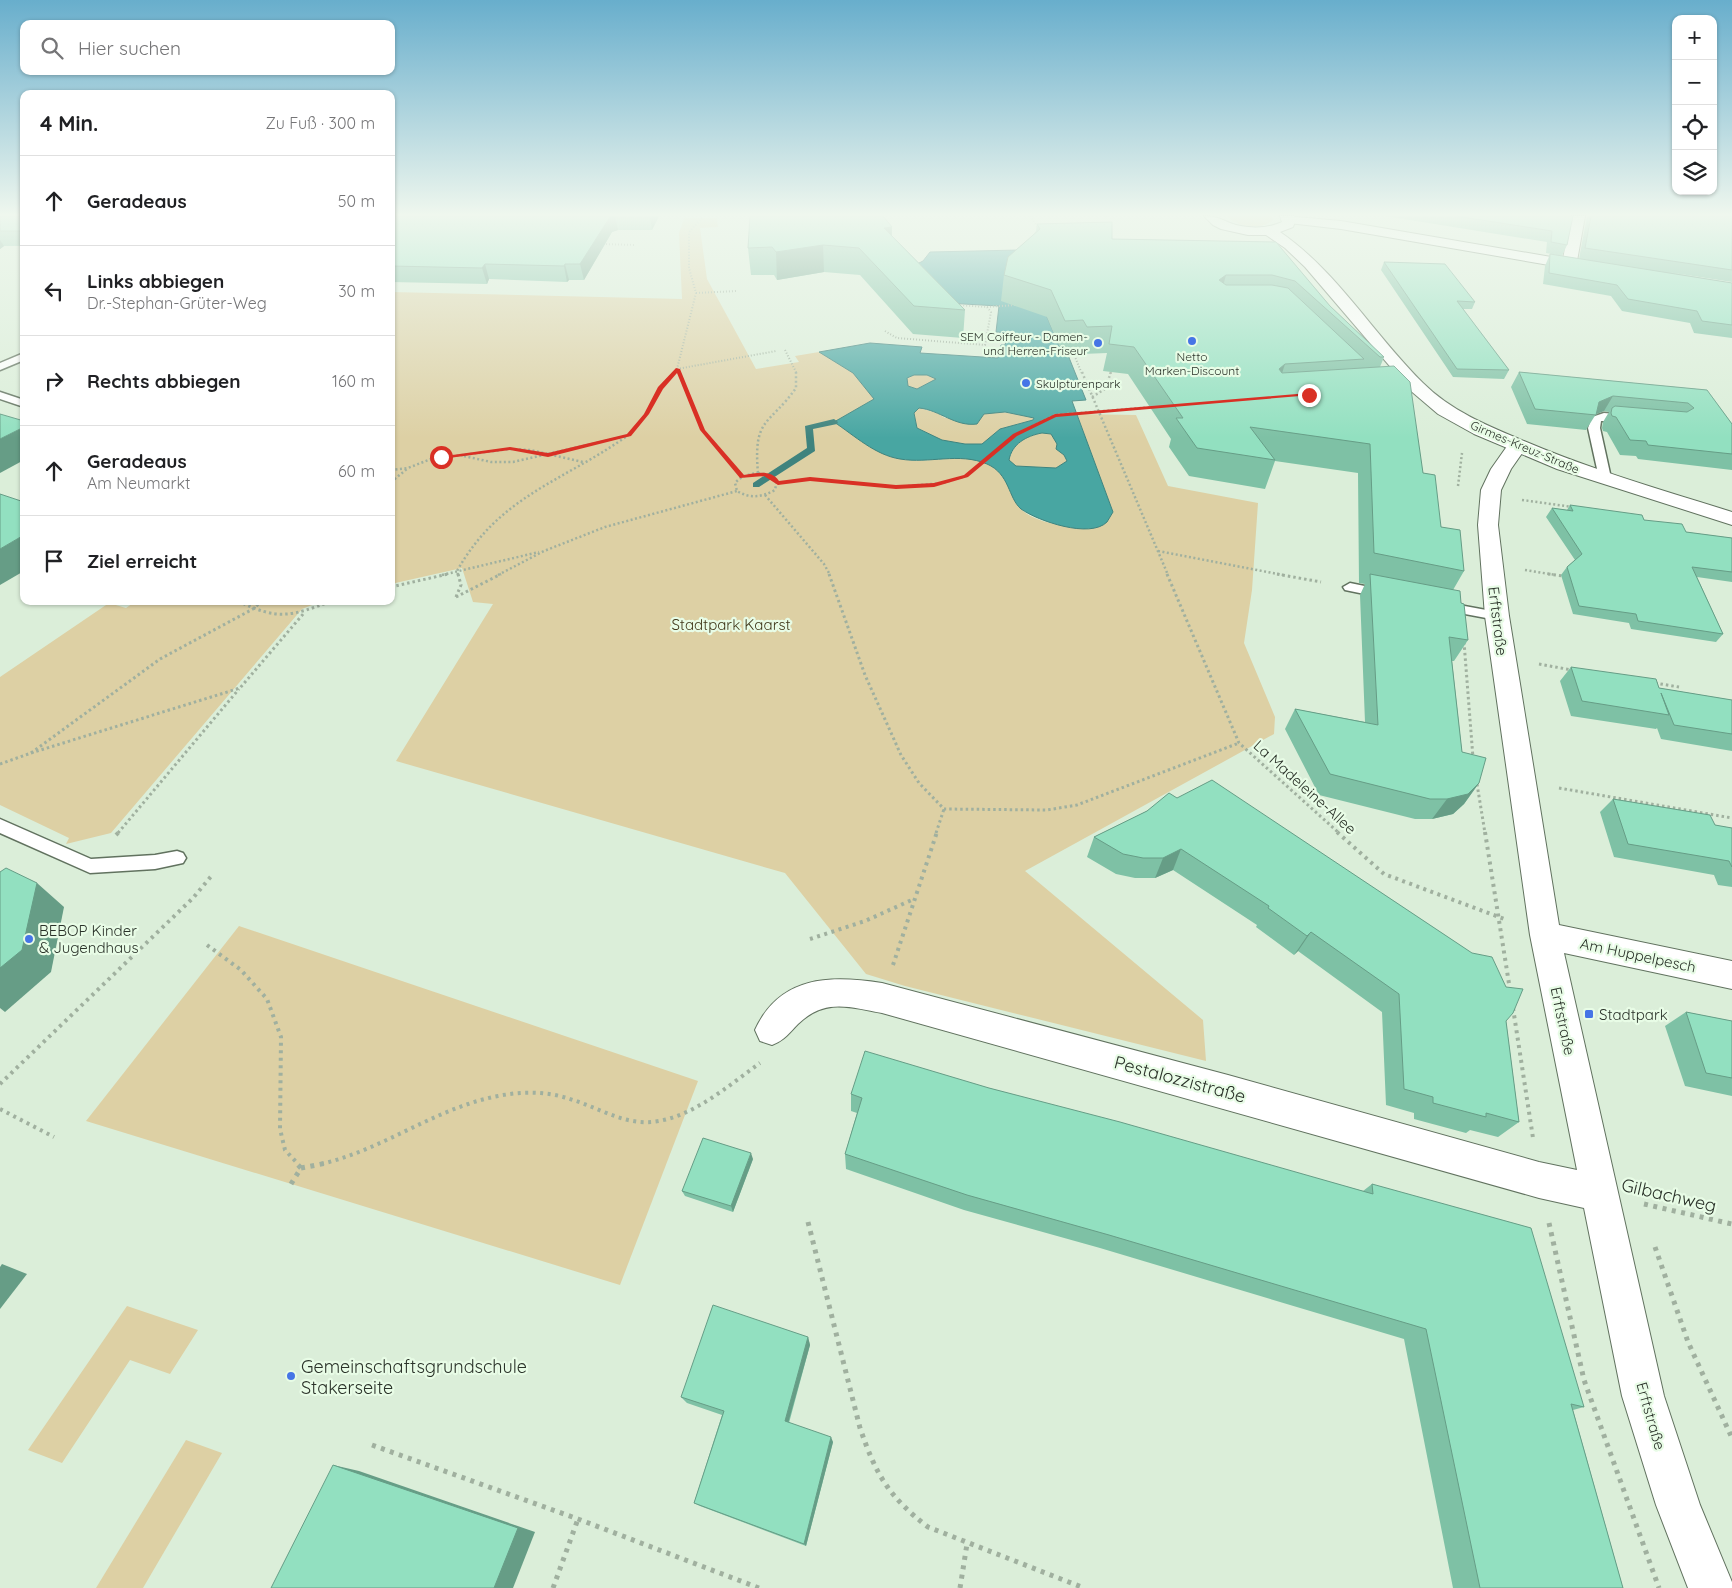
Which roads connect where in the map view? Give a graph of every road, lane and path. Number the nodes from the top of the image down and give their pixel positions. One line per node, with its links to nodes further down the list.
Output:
1 (1331, 290): 22 (street, Girmes-Kreuz-Straße)
2 (737, 291): 3 (path)
3 (696, 293): 14 (path)
4 (953, 305): 6 (path)
5 (1016, 305): 6 (path)
6 (986, 307): 7 (path)
7 (885, 331)
8 (1071, 347): 16 (path, La Madeleine-Allee)
9 (785, 350): 29 (path)
10 (776, 351): 14 (path)
11 (20, 358): 13 (lane)
12 (1116, 367): 16 (path)
13 (0, 368)
14 (678, 369): 21 (path); 30 (path)
15 (0, 395): 17 (lane)
16 (1092, 397): 19 (path, La Madeleine-Allee)
17 (20, 402)
18 (1158, 407): 19 (path)
19 (1098, 412): 33 (path); 41 (path, La Madeleine-Allee)
20 (1640, 419): 31 (lane)
21 (629, 435): 24 (path); 26 (path)
22 (1518, 446): 31 (street, Girmes-Kreuz-Straße); 55 (street, Erftstraße)
23 (1462, 452): 34 (path)
24 (548, 455): 25 (path); 25 (path); 26 (path)
25 (463, 456): 27 (path)
26 (584, 462): 43 (path)
27 (408, 468): 28 (path); 32 (path)
28 (395, 470)
29 (758, 473): 30 (path); 33 (path)
30 (742, 476): 35 (path)
31 (1605, 478): 39 (street, Girmes-Kreuz-Straße)
32 (395, 479)
33 (778, 483): 36 (path)
34 (1458, 488)
35 (736, 491): 36 (path); 40 (path)
36 (766, 495): 67 (path)
37 (1519, 500): 38 (path)
38 (1578, 507)
39 (1732, 519)
40 (544, 551): 43 (path); 43 (path)
41 (1157, 551): 46 (path); 61 (path, La Madeleine-Allee)
42 (1517, 569): 44 (path, Erftstraße)
43 (457, 571): 45 (path)
44 (1565, 576)
45 (395, 586)
46 (1350, 587): 47 (lane)
47 (1396, 596)
48 (1433, 604): 53 (lane)
49 (246, 605): 52 (path)
50 (258, 605): 52 (path)
51 (323, 605): 54 (path)
52 (253, 609): 54 (path); 62 (path)
53 (1461, 609): 55 (lane); 64 (path)
54 (304, 613): 60 (path)
55 (1497, 616): 75 (street, Erftstraße)
56 (1531, 663): 57 (path, Erftstraße)
57 (1580, 671)
58 (1650, 682): 59 (path)
59 (1679, 687)
60 (240, 688): 62 (path); 71 (path)
61 (1239, 743): 67 (path); 74 (path, La Madeleine-Allee)
62 (30, 754): 63 (path)
63 (0, 764)
64 (1475, 768)
65 (1476, 777): 74 (path)
66 (1554, 787): 68 (path)
67 (944, 809): 73 (path)
68 (1732, 818)
69 (0, 826): 71 (lane)
70 (177, 858): 71 (lane)
71 (90, 866)
72 (213, 874): 83 (path)
73 (914, 899): 76 (path); 80 (path)
74 (1500, 918): 75 (path, La Madeleine-Allee); 79 (path)
75 (1544, 935): 78 (street, Am Huppelpesch); 89 (street, Erftstraße)
76 (810, 939)
77 (207, 945): 86 (path)
78 (1732, 975)
79 (1511, 996)
80 (882, 998): 82 (street, Pestalozzistraße); 87 (street, Pestalozzistraße)
81 (1513, 1006): 87 (path)
82 (770, 1044): 86 (path)
83 (0, 1084)
84 (0, 1109): 85 (path)
85 (54, 1137)
86 (301, 1168): 88 (path)
87 (1539, 1180): 89 (street, Pestalozzistraße); 102 (path)
88 (291, 1184)
89 (1599, 1194): 103 (street, Erftstraße)
90 (1642, 1212): 92 (path, Gilbachweg)
91 (808, 1222): 97 (path)
92 (1732, 1224)
93 (1651, 1237): 94 (path)
94 (1732, 1438)
95 (372, 1445): 96 (path)
96 (578, 1519): 98 (path); 99 (path)
97 (966, 1544): 100 (path); 101 (path)
98 (553, 1588)
99 (759, 1588)
100 (960, 1588)
101 (1084, 1588)
102 (1659, 1588)
103 (1711, 1588)

